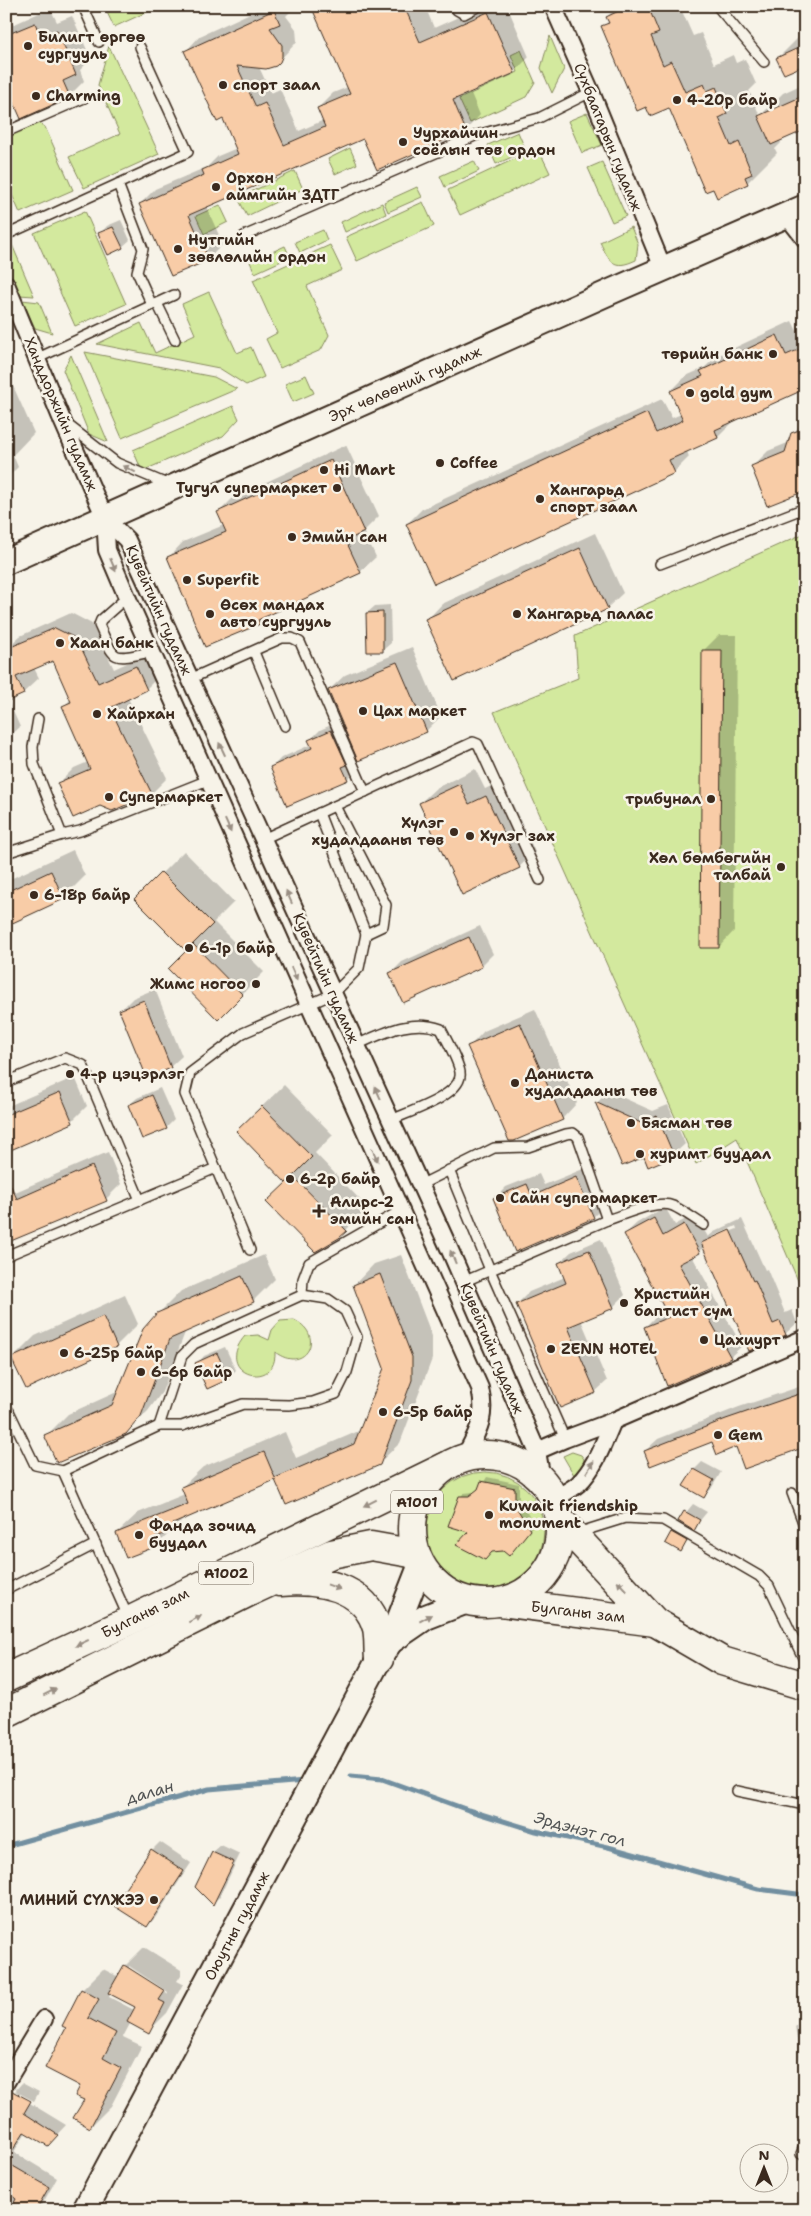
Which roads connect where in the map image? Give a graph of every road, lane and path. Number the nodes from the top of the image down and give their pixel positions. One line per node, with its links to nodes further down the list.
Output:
1 (83, 6): 6 (lane)
2 (455, 6): 3 (lane)
3 (480, 6)
4 (553, 6): 9 (street, Сүхбаатарын гудамж)
5 (717, 6): 8 (lane)
6 (100, 42)
7 (140, 47): 12 (lane)
8 (764, 62)
9 (591, 92): 15 (lane); 17 (street, Сүхбаатарын гудамж)
10 (84, 98): 11 (lane)
11 (6, 132)
12 (118, 184): 14 (lane); 20 (lane)
13 (796, 211): 16 (street); 17 (main road, Эрх чөлөөний гудамж)
14 (6, 235)
15 (244, 236)
16 (805, 239)
17 (663, 268): 24 (main road, Эрх чөлөөний гудамж)
18 (6, 284): 22 (street, Ханддоржийн гудамж)
19 (174, 295): 20 (lane)
20 (154, 304): 21 (lane); 22 (lane)
21 (175, 340)
22 (38, 358): 23 (street, Ханддоржийн гудамж)
23 (62, 420): 24 (lane, one-way to 23); 26 (street, Ханддоржийн гудамж)
24 (175, 487): 26 (main road, Эрх чөлөөний гудамж)
25 (805, 508): 28 (lane)
26 (105, 518): 27 (main road, Эрх чөлөөний гудамж); 29 (street, Кувейтийн гудамж, one-way to 29); 32 (street, Кувейтийн гудамж)
27 (6, 562)
28 (660, 564)
29 (127, 597): 30 (street, Кувейтийн гудамж); 30 (lane)
30 (151, 652): 35 (street, Кувейтийн гудамж)
31 (254, 652): 32 (lane); 34 (lane); 36 (lane)
32 (190, 679): 40 (street, Кувейтийн гудамж, one-way to 32)
33 (38, 719): 39 (lane)
34 (285, 726)
35 (208, 780): 39 (lane); 45 (street, Кувейтийн гудамж, one-way to 45)
36 (365, 792): 37 (lane); 42 (lane)
37 (335, 806): 38 (lane); 43 (lane)
38 (320, 813): 40 (lane); 43 (lane)
39 (62, 835): 41 (lane)
40 (263, 839): 44 (street, Кувейтийн гудамж, one-way to 40)
41 (6, 853)
42 (540, 880)
43 (366, 934): 44 (lane)
44 (333, 994): 45 (lane); 46 (street, Кувейтийн гудамж)
45 (308, 1006): 49 (lane); 53 (street, Кувейтийн гудамж, one-way to 53)
46 (356, 1044): 48 (street, Кувейтийн гудамж, one-way to 46); 48 (lane)
47 (6, 1082): 52 (lane)
48 (390, 1120): 51 (street, Кувейтийн гудамж)
49 (216, 1168): 52 (lane); 56 (lane)
50 (449, 1170): 51 (lane); 54 (lane); 58 (lane)
51 (420, 1185): 59 (street, Кувейтийн гудамж, one-way to 51)
52 (140, 1200): 57 (lane)
53 (400, 1212): 60 (lane); 67 (street, Кувейтийн гудамж)
54 (608, 1220): 55 (lane); 58 (lane)
55 (704, 1225)
56 (250, 1250)
57 (6, 1256)
58 (490, 1270): 59 (lane); 65 (lane)
59 (464, 1282): 66 (street, Кувейтийн гудамж)
60 (302, 1295): 64 (lane); 64 (lane)
61 (805, 1338): 63 (street)
62 (9, 1411): 68 (lane)
63 (613, 1422): 65 (street); 70 (street, one-way to 63)
64 (159, 1426): 68 (lane)
65 (564, 1438): 66 (street)
66 (537, 1451): 70 (street, Кувейтийн гудамж)
67 (455, 1462): 70 (highway, A1001); 73 (highway, A1001); 78 (highway, Булганы зам / A1002, one-way to 78)
68 (63, 1471): 72 (lane)
69 (792, 1493): 71 (lane)
70 (558, 1508): 77 (highway, A1001); 79 (highway, Булганы зам / A1001, one-way to 70); 81 (lane)
71 (805, 1528)
72 (96, 1544): 75 (lane); 78 (lane)
73 (418, 1559): 74 (highway, Булганы зам / A1002); 76 (highway, A1001); 80 (main road, Оюутны гудамж)
74 (268, 1583): 80 (highway, one-way to 80); 84 (highway, Булганы зам / A1002, one-way to 74)
75 (6, 1590)
76 (467, 1601): 77 (highway, A1001); 80 (main road, one-way to 76)
77 (500, 1602): 79 (highway, Булганы зам / A1001)
78 (129, 1621): 82 (highway, Булганы зам / A1002, one-way to 82)
79 (655, 1622): 83 (highway, Булганы зам / A1001)
80 (384, 1651): 91 (main road, Оюутны гудамж)
81 (805, 1662)
82 (6, 1678)
83 (805, 1686)
84 (6, 1713)
85 (737, 1791): 86 (lane)
86 (805, 1805)
87 (44, 2018): 88 (street)
88 (6, 2082)
89 (805, 2144): 90 (lane)
90 (801, 2154)
91 (85, 2210)

